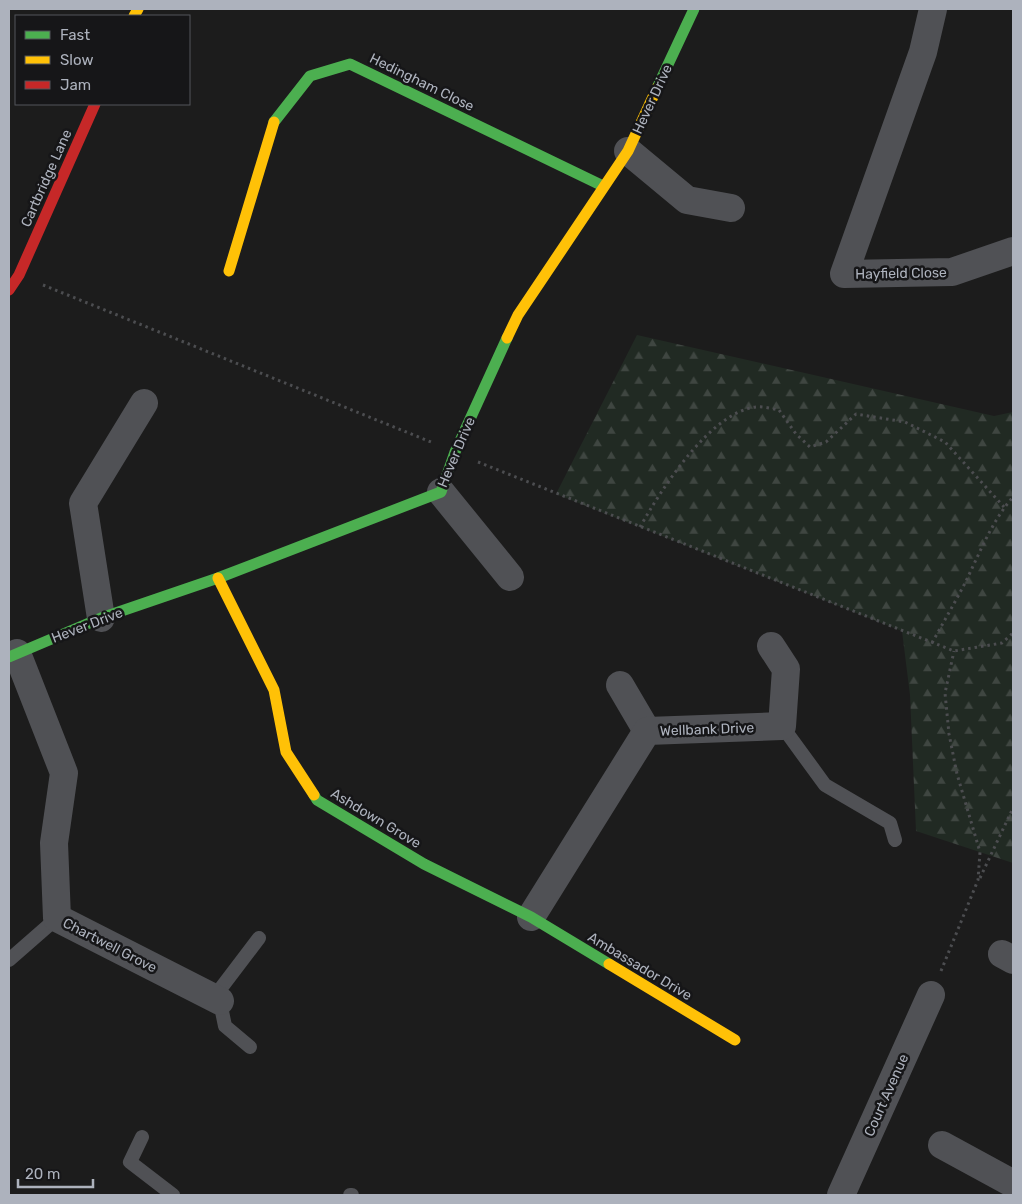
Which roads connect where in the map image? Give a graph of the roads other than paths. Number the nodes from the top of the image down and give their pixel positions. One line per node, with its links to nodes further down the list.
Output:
1 (694, 9): 4 (street, Hever Drive)
2 (933, 9): 7 (street, Hayfield Close)
3 (95, 105): 9 (street, Cartbridge Lane)
4 (628, 151): 5 (street, Hever Drive); 6 (street)
5 (603, 186): 8 (street, Hedingham Close); 11 (street, Hever Drive)
6 (731, 208)
7 (1013, 251)
8 (229, 271)
9 (9, 290)
10 (144, 403): 14 (street)
11 (441, 492): 12 (street, Hever Drive); 13 (street)
12 (218, 578): 14 (street, Hever Drive); 21 (street, Ashdown Grove)
13 (510, 578)
14 (101, 618): 16 (street, Hever Drive)
15 (771, 646): 18 (street)
16 (13, 655): 22 (street, Chartwell Grove)
17 (620, 685): 19 (street)
18 (782, 726): 19 (street, Wellbank Drive); 20 (lane)
19 (647, 731): 21 (street, Wellbank Drive)
20 (895, 840)
21 (531, 917): 27 (street, Ambassador Drive)
22 (56, 918): 24 (lane); 26 (street, Chartwell Grove)
23 (259, 938): 26 (lane)
24 (9, 960)
25 (931, 995): 33 (street, Court Avenue)
26 (220, 1000): 28 (lane)
27 (735, 1040)
28 (250, 1047)
29 (142, 1137): 32 (lane)
30 (942, 1145): 31 (street)
31 (1013, 1182)
32 (173, 1195)
33 (841, 1195)

